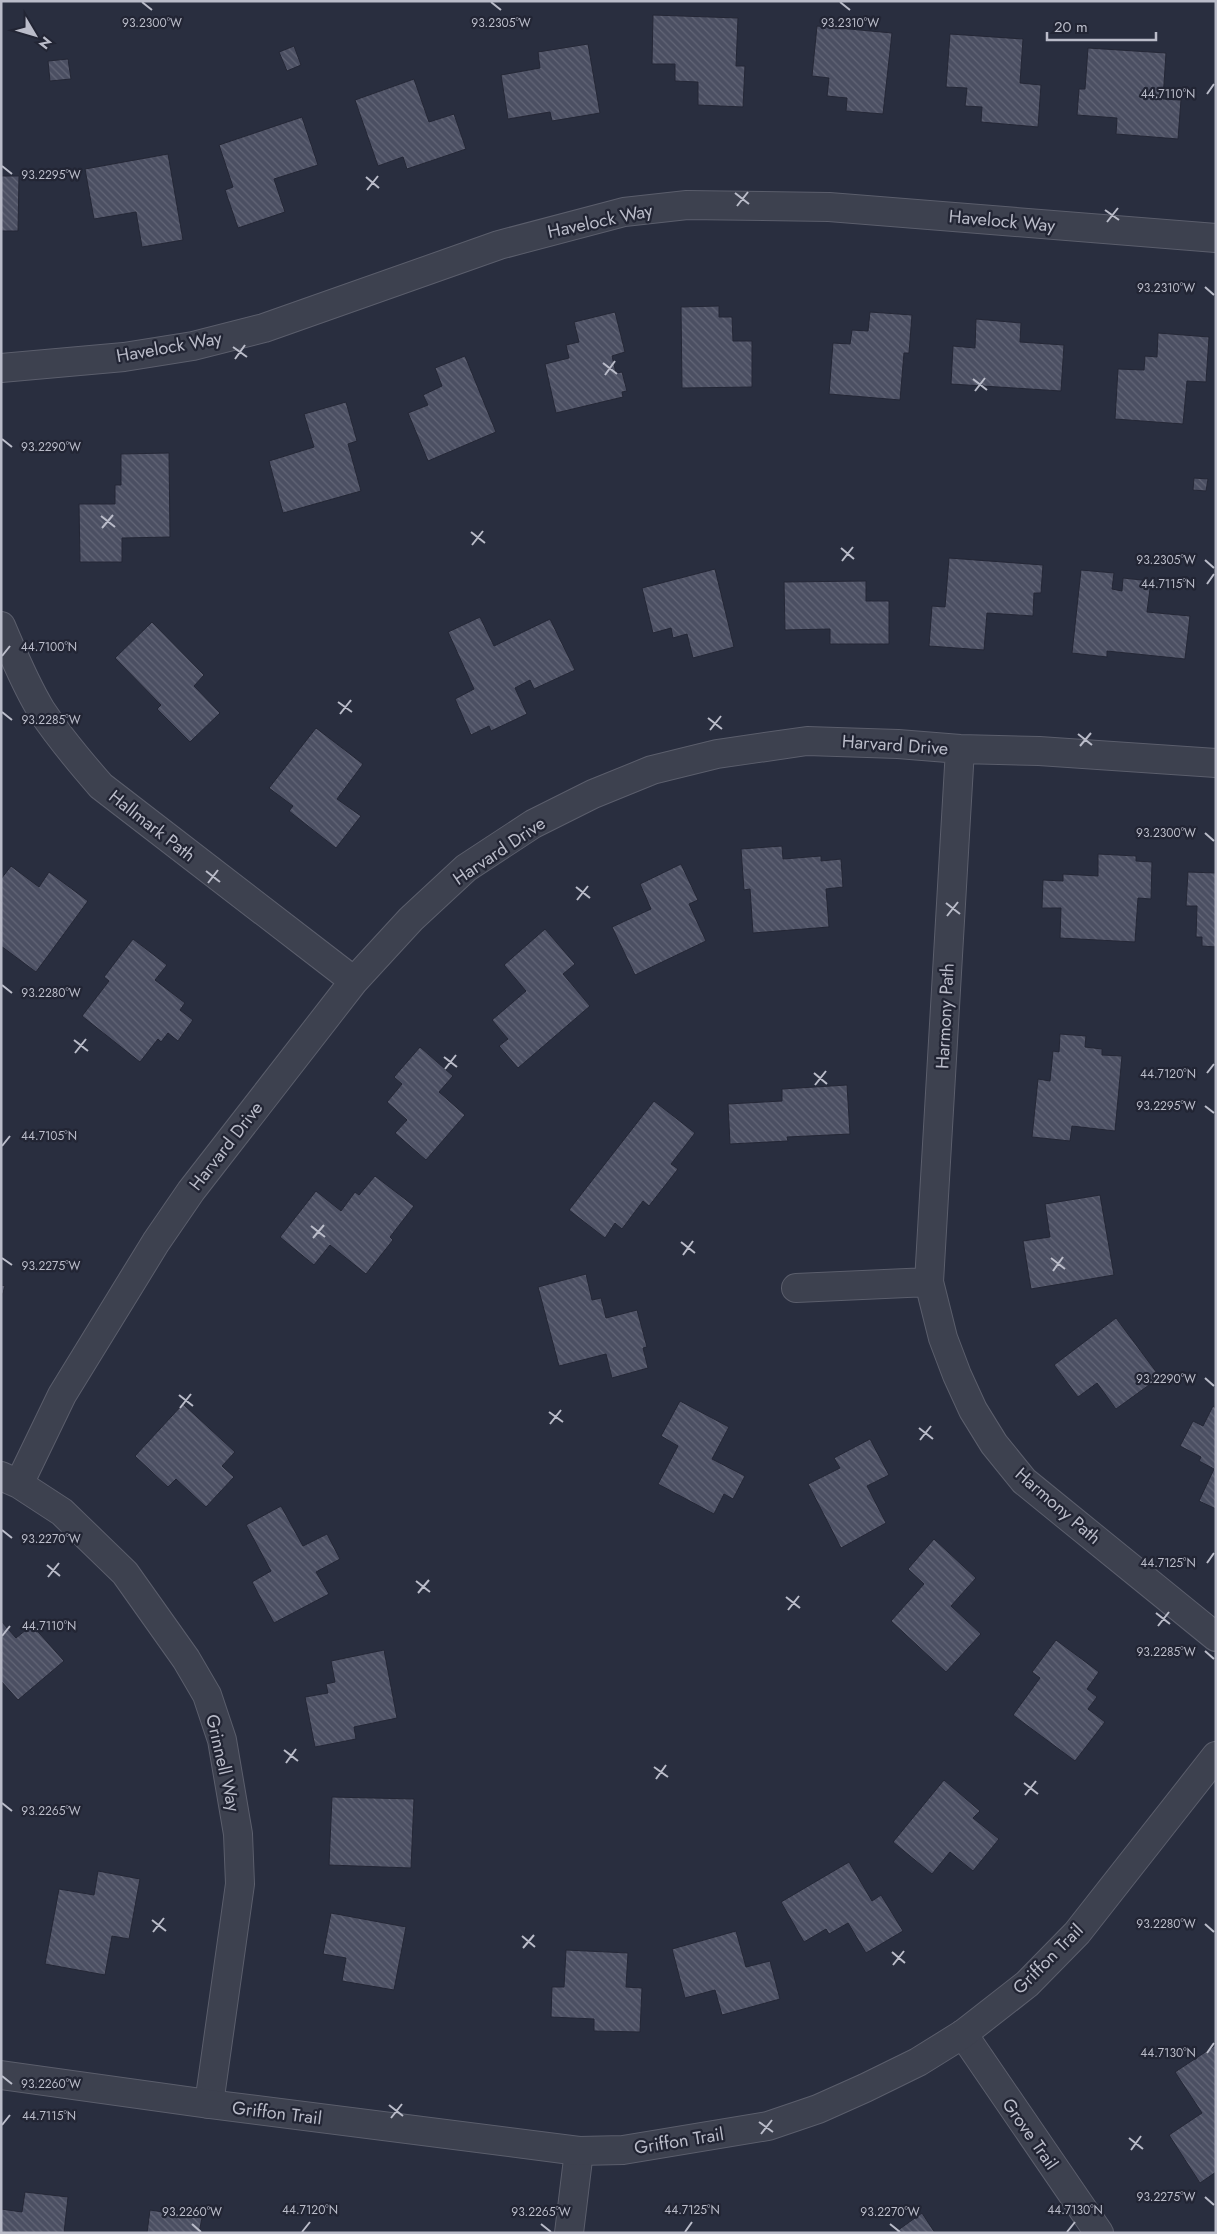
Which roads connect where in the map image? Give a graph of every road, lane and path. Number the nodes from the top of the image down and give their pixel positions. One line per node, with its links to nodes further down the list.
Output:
1 (1216, 238): 2 (street, Havelock Way)
2 (1, 368)
3 (1, 626): 6 (street, Hallmark Path)
4 (960, 749): 5 (street, Harvard Drive); 6 (street, Harvard Drive); 7 (street, Harmony Path)
5 (1216, 763)
6 (354, 982): 9 (street, Harvard Drive)
7 (930, 1282): 8 (street); 10 (street, Harmony Path)
8 (796, 1288)
9 (10, 1480): 14 (street, Grinnell Way)
10 (1216, 1637)
11 (1216, 1756): 12 (street, Griffon Trail)
12 (963, 2034): 15 (street, Griffon Trail); 17 (street, Grove Trail)
13 (1, 2075): 14 (street, Griffon Trail)
14 (210, 2104): 15 (street, Griffon Trail)
15 (579, 2151): 16 (street)
16 (569, 2233)
17 (1099, 2233)

